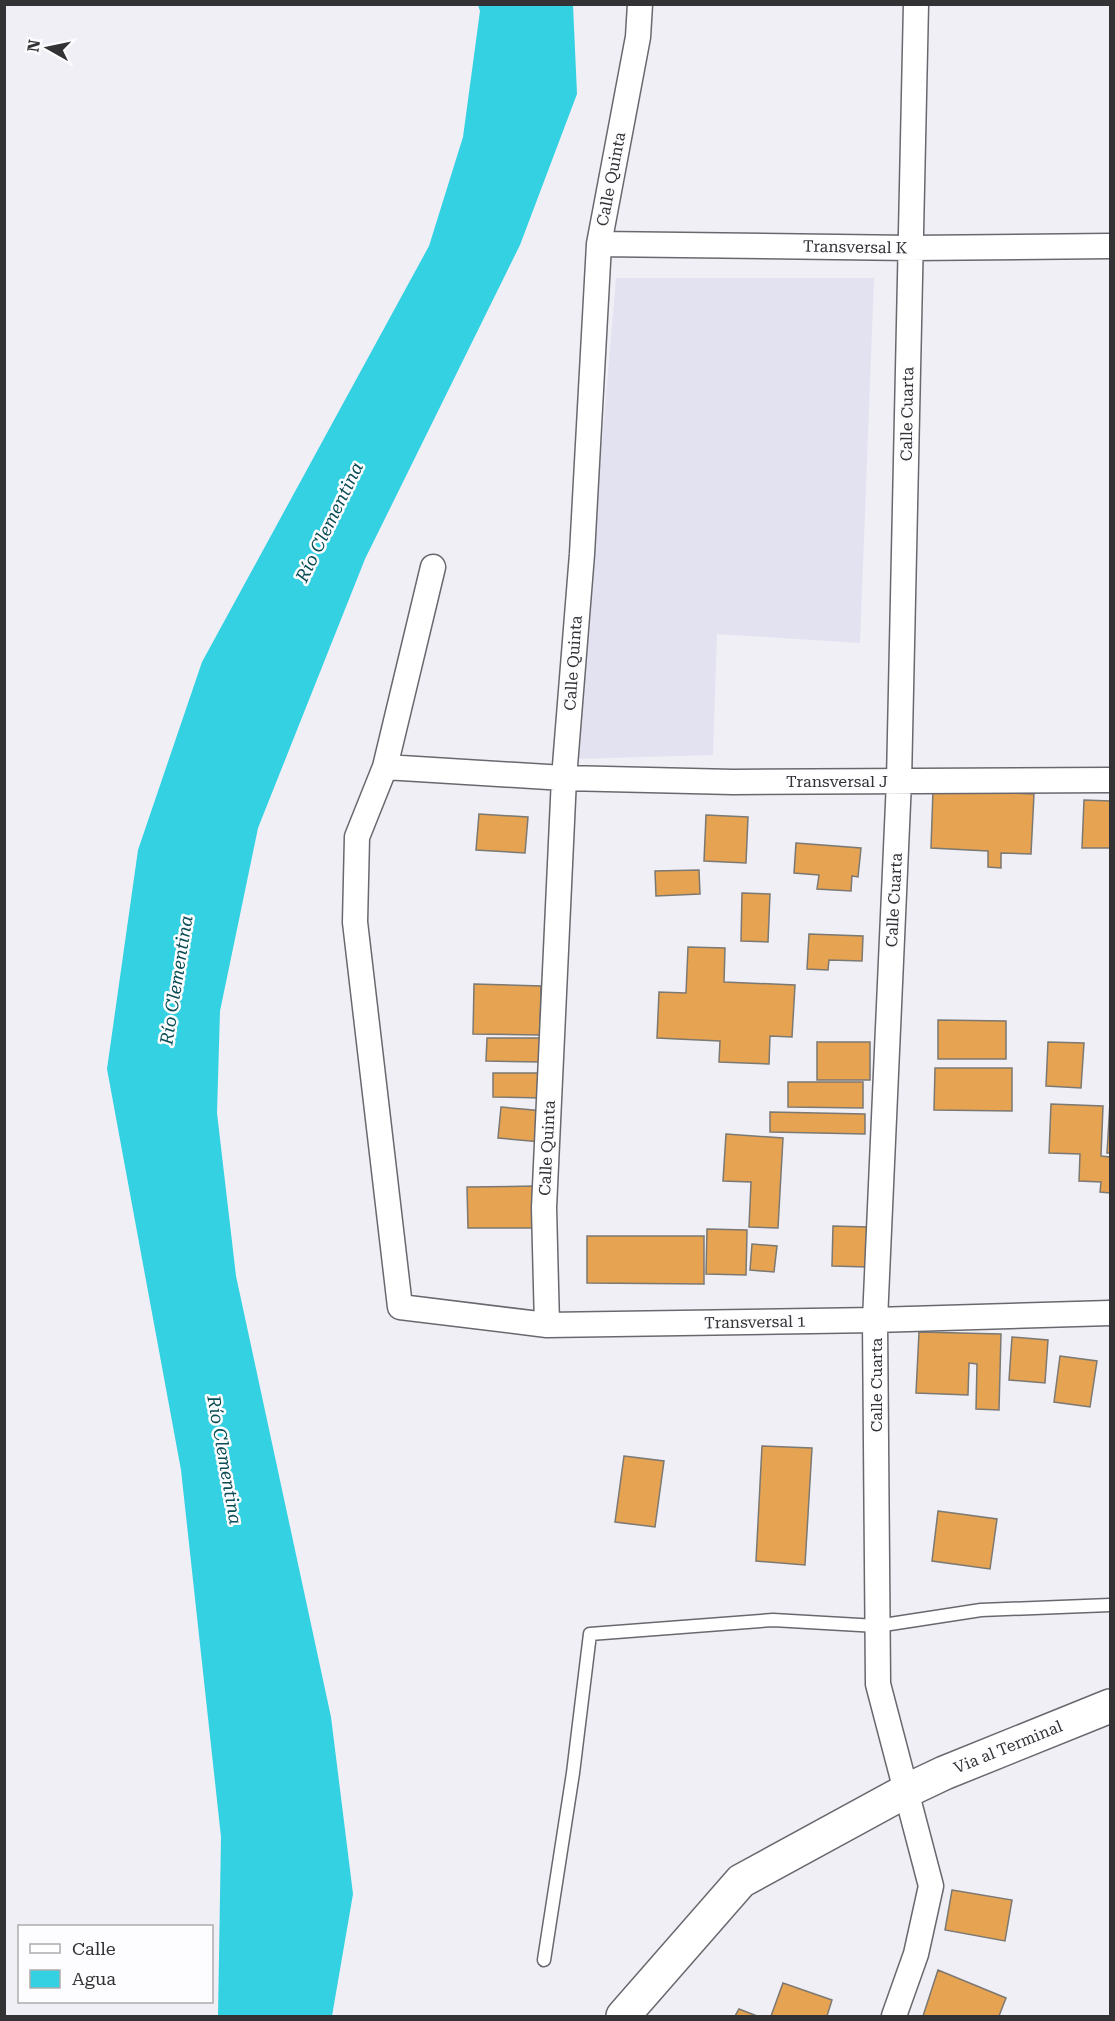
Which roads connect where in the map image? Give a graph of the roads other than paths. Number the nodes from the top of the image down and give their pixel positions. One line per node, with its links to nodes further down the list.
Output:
1 (640, 4): 3 (street, Calle Quinta)
2 (916, 4): 5 (street, Calle Cuarta)
3 (599, 244): 5 (street, Transversal K); 8 (street, Calle Quinta)
4 (1110, 246): 5 (street, Transversal K)
5 (910, 248): 10 (street, Calle Cuarta)
6 (433, 567): 7 (street)
7 (385, 767): 8 (street, Transversal J); 13 (street, Transversal 1)
8 (564, 778): 10 (street, Transversal J); 13 (street, Calle Quinta)
9 (1110, 780): 10 (street, Transversal J)
10 (899, 781): 12 (street, Calle Cuarta)
11 (1110, 1313): 12 (street, Transversal 1)
12 (875, 1320): 13 (street, Transversal 1); 15 (street, Calle Cuarta)
13 (547, 1325)
14 (1110, 1605): 15 (lane)
15 (877, 1626): 17 (street, Calle Cuarta); 18 (lane)
16 (1110, 1706): 17 (highway, Via al Terminal)
17 (906, 1791): 19 (highway, Via al Terminal); 20 (street, Calle Cuarta)
18 (544, 1960)
19 (622, 2016)
20 (894, 2016)

